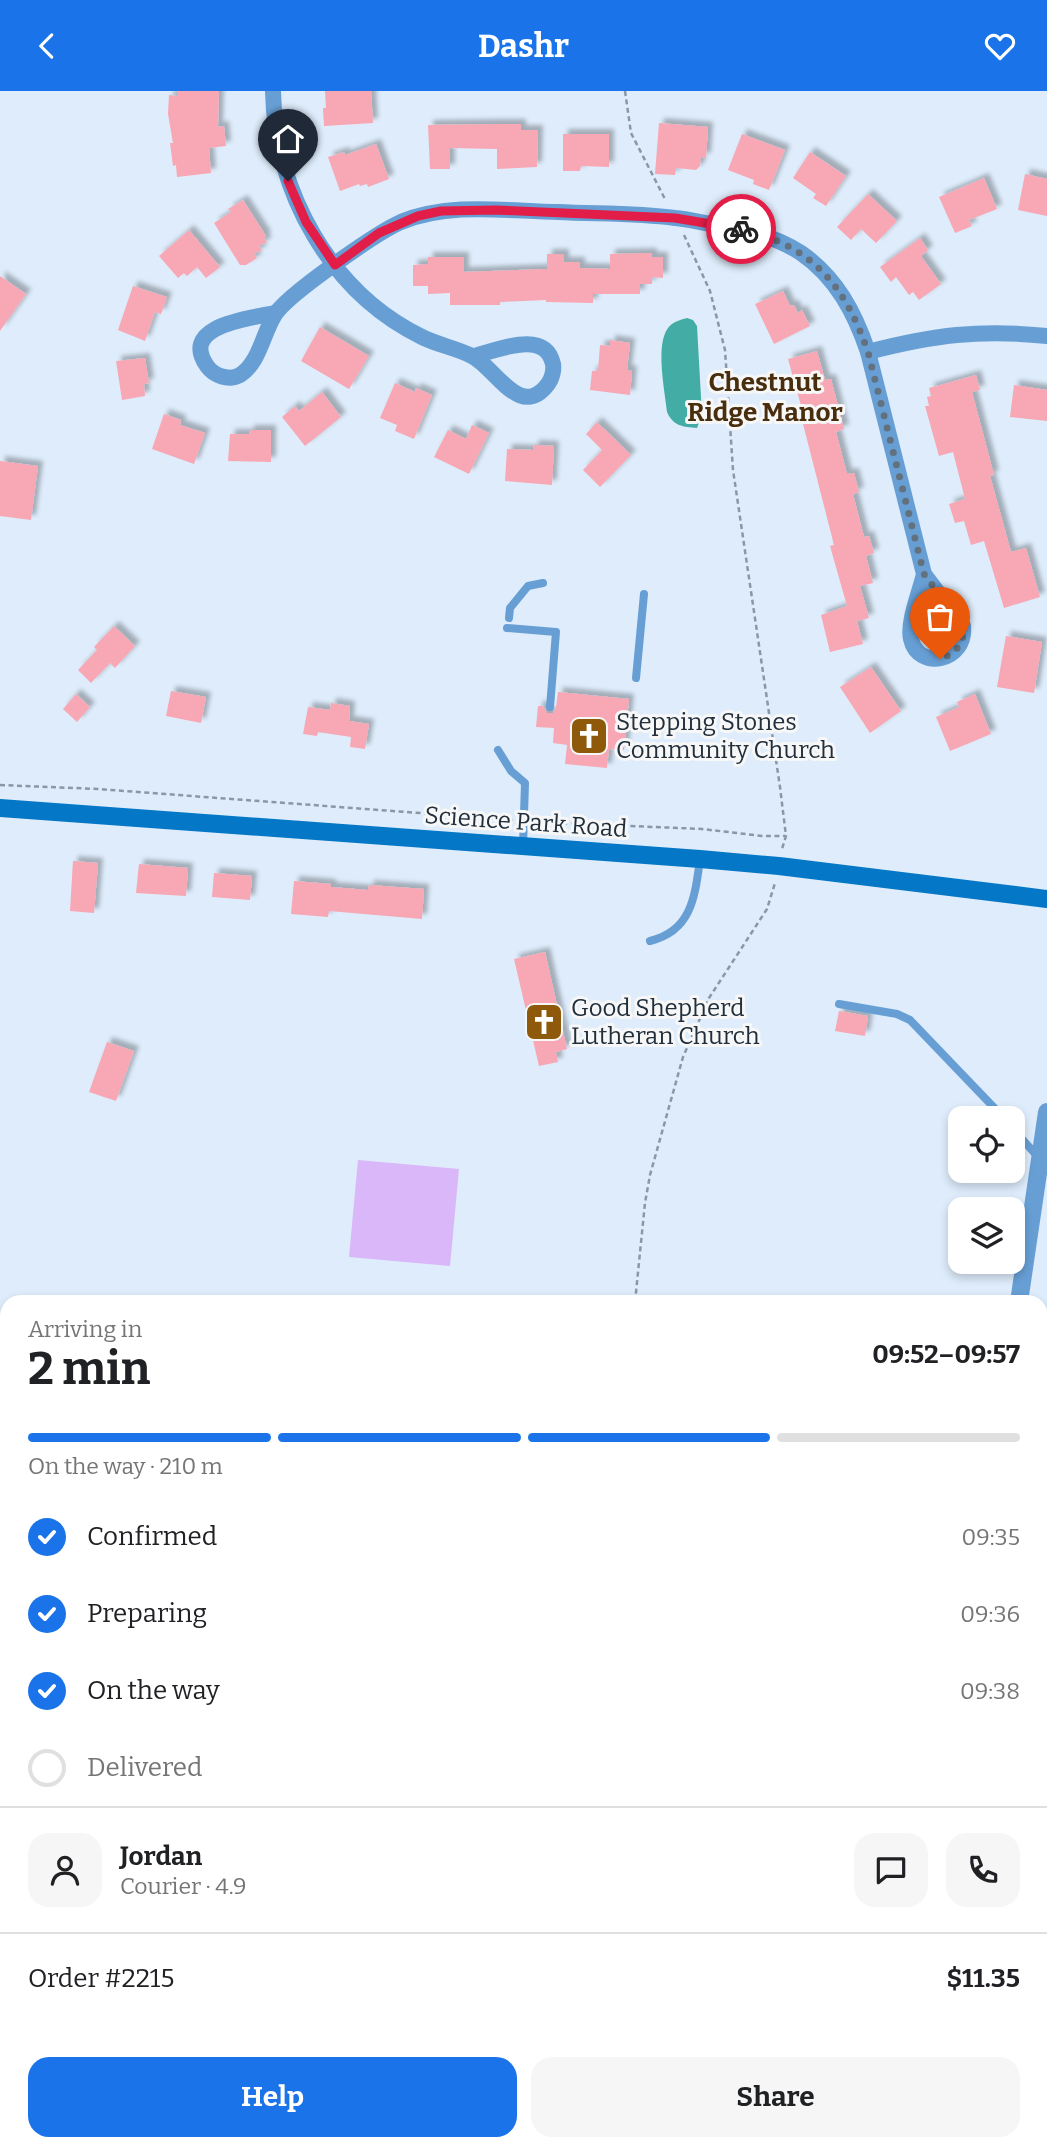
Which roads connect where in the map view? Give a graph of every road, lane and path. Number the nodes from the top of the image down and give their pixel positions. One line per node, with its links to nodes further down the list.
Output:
1 (274, 91): 5 (street)
2 (625, 91): 3 (path)
3 (662, 193)
4 (685, 237): 21 (path)
5 (335, 265): 6 (street); 8 (street); 9 (street)
6 (275, 313): 6 (street)
7 (1047, 336): 8 (street)
8 (868, 352): 10 (street)
9 (474, 356): 9 (street)
10 (924, 574): 10 (street)
11 (543, 583): 13 (lane)
12 (644, 594): 15 (lane)
13 (509, 618)
14 (507, 628): 16 (lane)
15 (636, 678)
16 (550, 707)
17 (498, 750): 20 (lane)
18 (0, 785): 20 (path)
19 (0, 808): 22 (main road, Science Park Road)
20 (524, 821): 21 (path); 22 (lane)
21 (786, 836): 23 (path)
22 (523, 846): 24 (main road, Science Park Road)
23 (782, 849)
24 (700, 859): 26 (main road, Science Park Road); 27 (lane)
25 (774, 886): 33 (path)
26 (1047, 899)
27 (650, 941)
28 (839, 1004): 29 (lane)
29 (993, 1106)
30 (1047, 1112): 32 (street)
31 (1025, 1142): 32 (lane)
32 (1041, 1159): 34 (street)
33 (636, 1295)
34 (1020, 1295)

